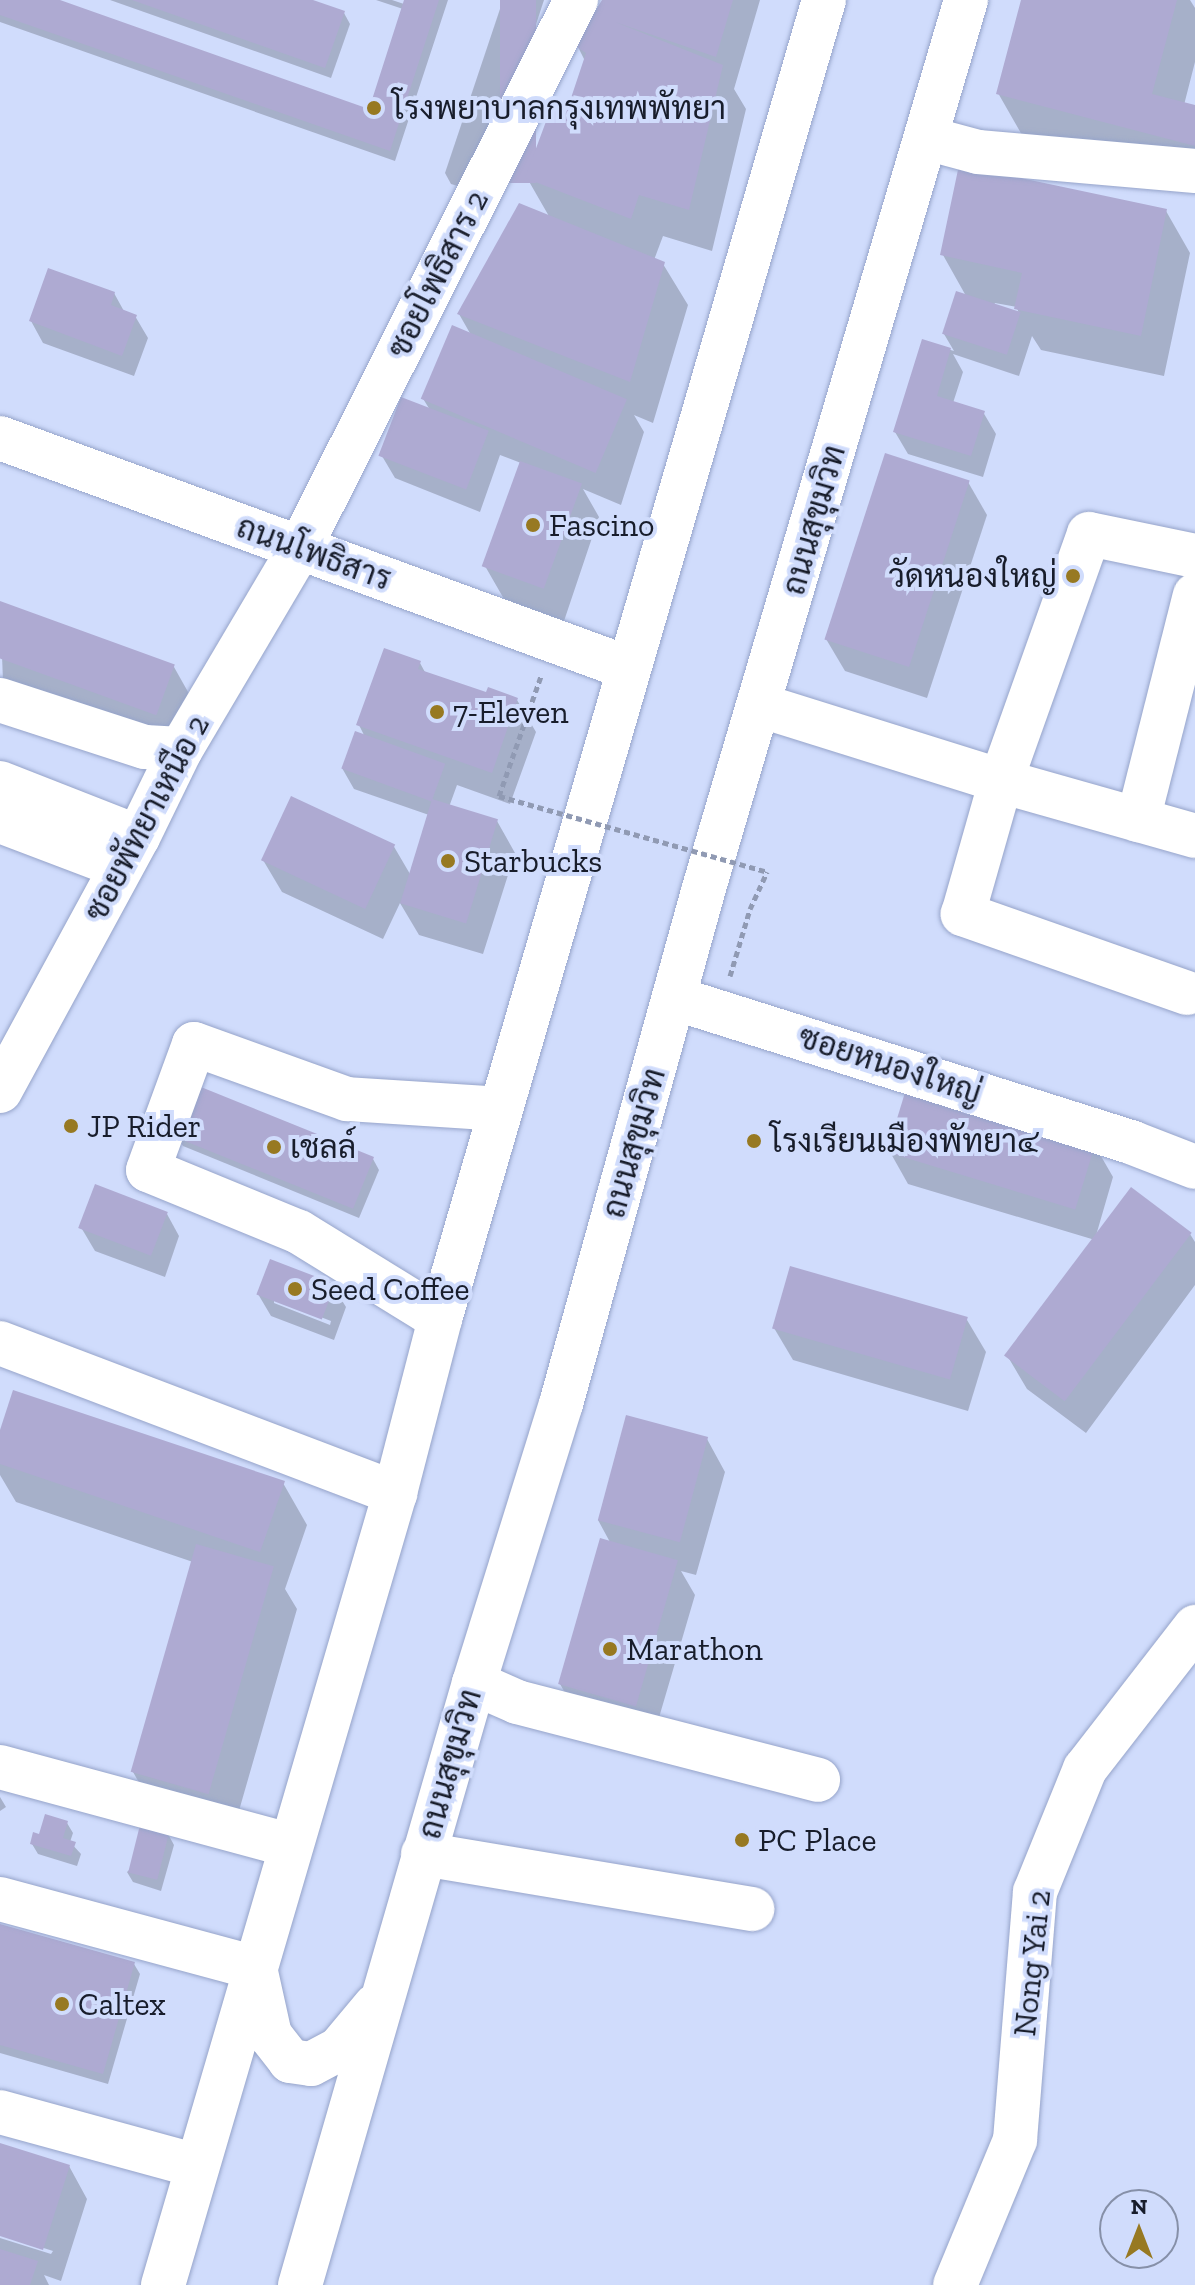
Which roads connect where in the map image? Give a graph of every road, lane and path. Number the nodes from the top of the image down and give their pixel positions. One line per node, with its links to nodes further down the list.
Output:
1 (576, 0): 7 (main road, ซอยโพธิสาร 2)
2 (824, 0): 11 (main road)
3 (966, 0): 4 (main road, ถนนสุขุมวิท)
4 (926, 138): 5 (main road); 13 (main road, ถนนสุขุมวิท)
5 (1195, 171)
6 (0, 438): 7 (main road, ถนนโพธิสาร)
7 (300, 548): 10 (main road, ถนนโพธิสาร); 14 (main road, ซอยพัทยาเหนือ 2)
8 (1195, 556): 15 (main road)
9 (1195, 595): 17 (main road)
10 (554, 641): 11 (main road, ถนนโพธิสาร); 23 (path, bridge)
11 (628, 668): 25 (main road)
12 (0, 700): 14 (main road)
13 (759, 705): 15 (main road); 22 (main road, ถนนสุขุมวิท)
14 (181, 749): 20 (main road, ซอยพัทยาเหนือ 2)
15 (1001, 781): 17 (main road); 21 (main road)
16 (0, 783): 20 (main road)
17 (1138, 820): 19 (main road)
18 (0, 821): 20 (main road)
19 (1195, 836)
20 (130, 852): 24 (main road, ซอยพัทยาเหนือ 2)
21 (1187, 993)
22 (674, 998): 23 (main road, ซอยหนองใหญ่); 31 (main road, ถนนสุขุมวิท)
23 (719, 1012): 26 (main road, ซอยหนองใหญ่)
24 (0, 1091)
25 (500, 1109): 27 (main road); 27 (main road)
26 (1195, 1167)
27 (440, 1319): 29 (main road)
28 (0, 1343): 29 (main road)
29 (395, 1493): 34 (main road)
30 (1195, 1627): 44 (main road, Nong Yai 2)
31 (474, 1683): 33 (main road); 35 (main road, ถนนสุขุมวิท)
32 (0, 1767): 34 (main road)
33 (818, 1780)
34 (290, 1845): 38 (main road)
35 (423, 1854): 37 (main road); 39 (main road, ถนนสุขุมวิท)
36 (0, 1899): 38 (main road)
37 (752, 1909)
38 (255, 1968): 39 (main road); 41 (main road)
39 (382, 1998): 43 (main road, ถนนสุขุมวิท)
40 (0, 2112): 41 (main road)
41 (197, 2166): 42 (main road)
42 (163, 2285)
43 (300, 2285)
44 (955, 2285)

